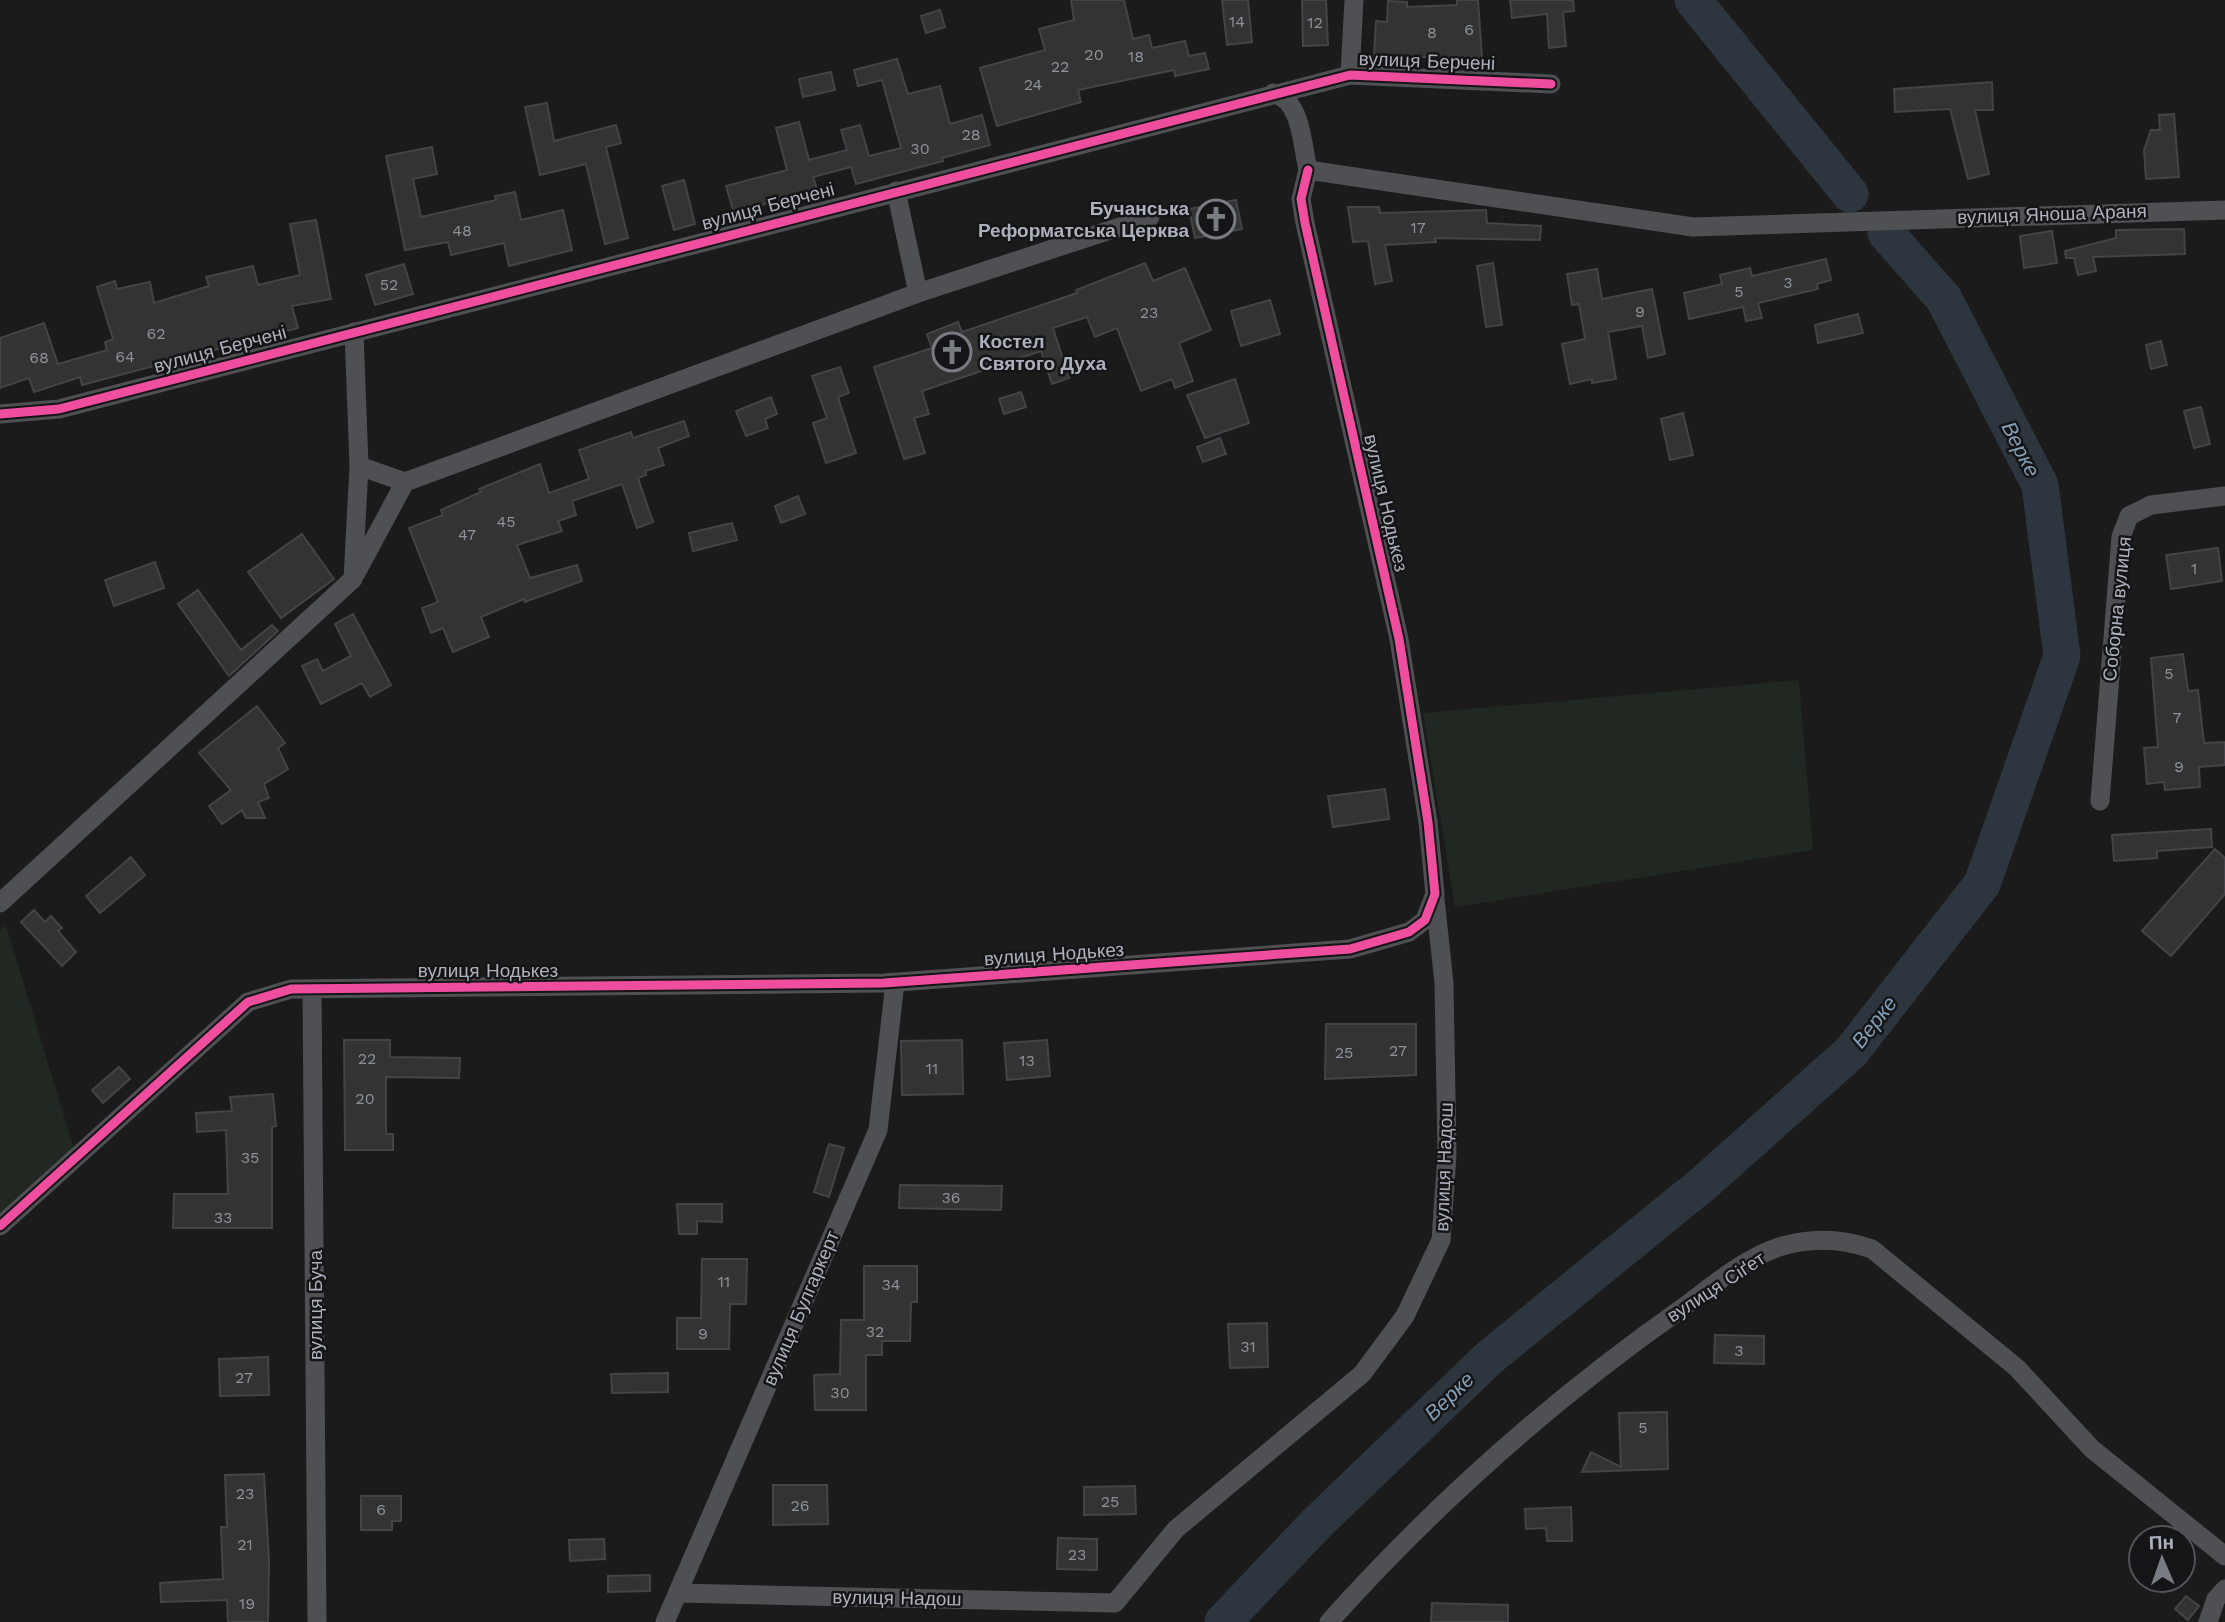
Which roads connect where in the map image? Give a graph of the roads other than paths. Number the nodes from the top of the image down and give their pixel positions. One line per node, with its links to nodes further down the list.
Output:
1 (1354, 0): 2 (street)
2 (1350, 75): 3 (street, вулиця Берчені); 4 (street, вулиця Берчені)
3 (1551, 84)
4 (1273, 93): 5 (street); 6 (street, вулиця Берчені)
5 (1308, 170): 7 (street, вулиця Яноша Араня); 17 (street, вулиця Нодькез)
6 (896, 191): 9 (street); 10 (street, вулиця Берчені)
7 (2225, 210)
8 (1150, 217): 9 (street)
9 (918, 293): 13 (street)
10 (354, 332): 11 (street, вулиця Берчені); 12 (street)
11 (0, 414)
12 (359, 466): 13 (street); 15 (street)
13 (405, 482): 15 (street)
14 (2225, 496): 16 (street, Соборна вулиця)
15 (352, 579): 18 (street)
16 (2099, 801)
17 (1435, 894): 19 (street, вулиця Нодькез); 25 (street, вулиця Надош)
18 (0, 903)
19 (894, 983): 20 (street, вулиця Нодькез); 24 (street, вулиця Булгаркерт)
20 (313, 989): 21 (street, вулиця Нодькез); 26 (street, вулиця Буча)
21 (0, 1226)
22 (2225, 1556): 29 (street, вулиця Сіґет)
23 (2225, 1588): 30 (street)
24 (679, 1593): 25 (street, вулиця Надош); 27 (street, вулиця Булгаркерт)
25 (1115, 1603): 28 (street, вулиця Надош)
26 (317, 1622)
27 (666, 1622)
28 (1110, 1622)
29 (1329, 1622)
30 (2208, 1622)

